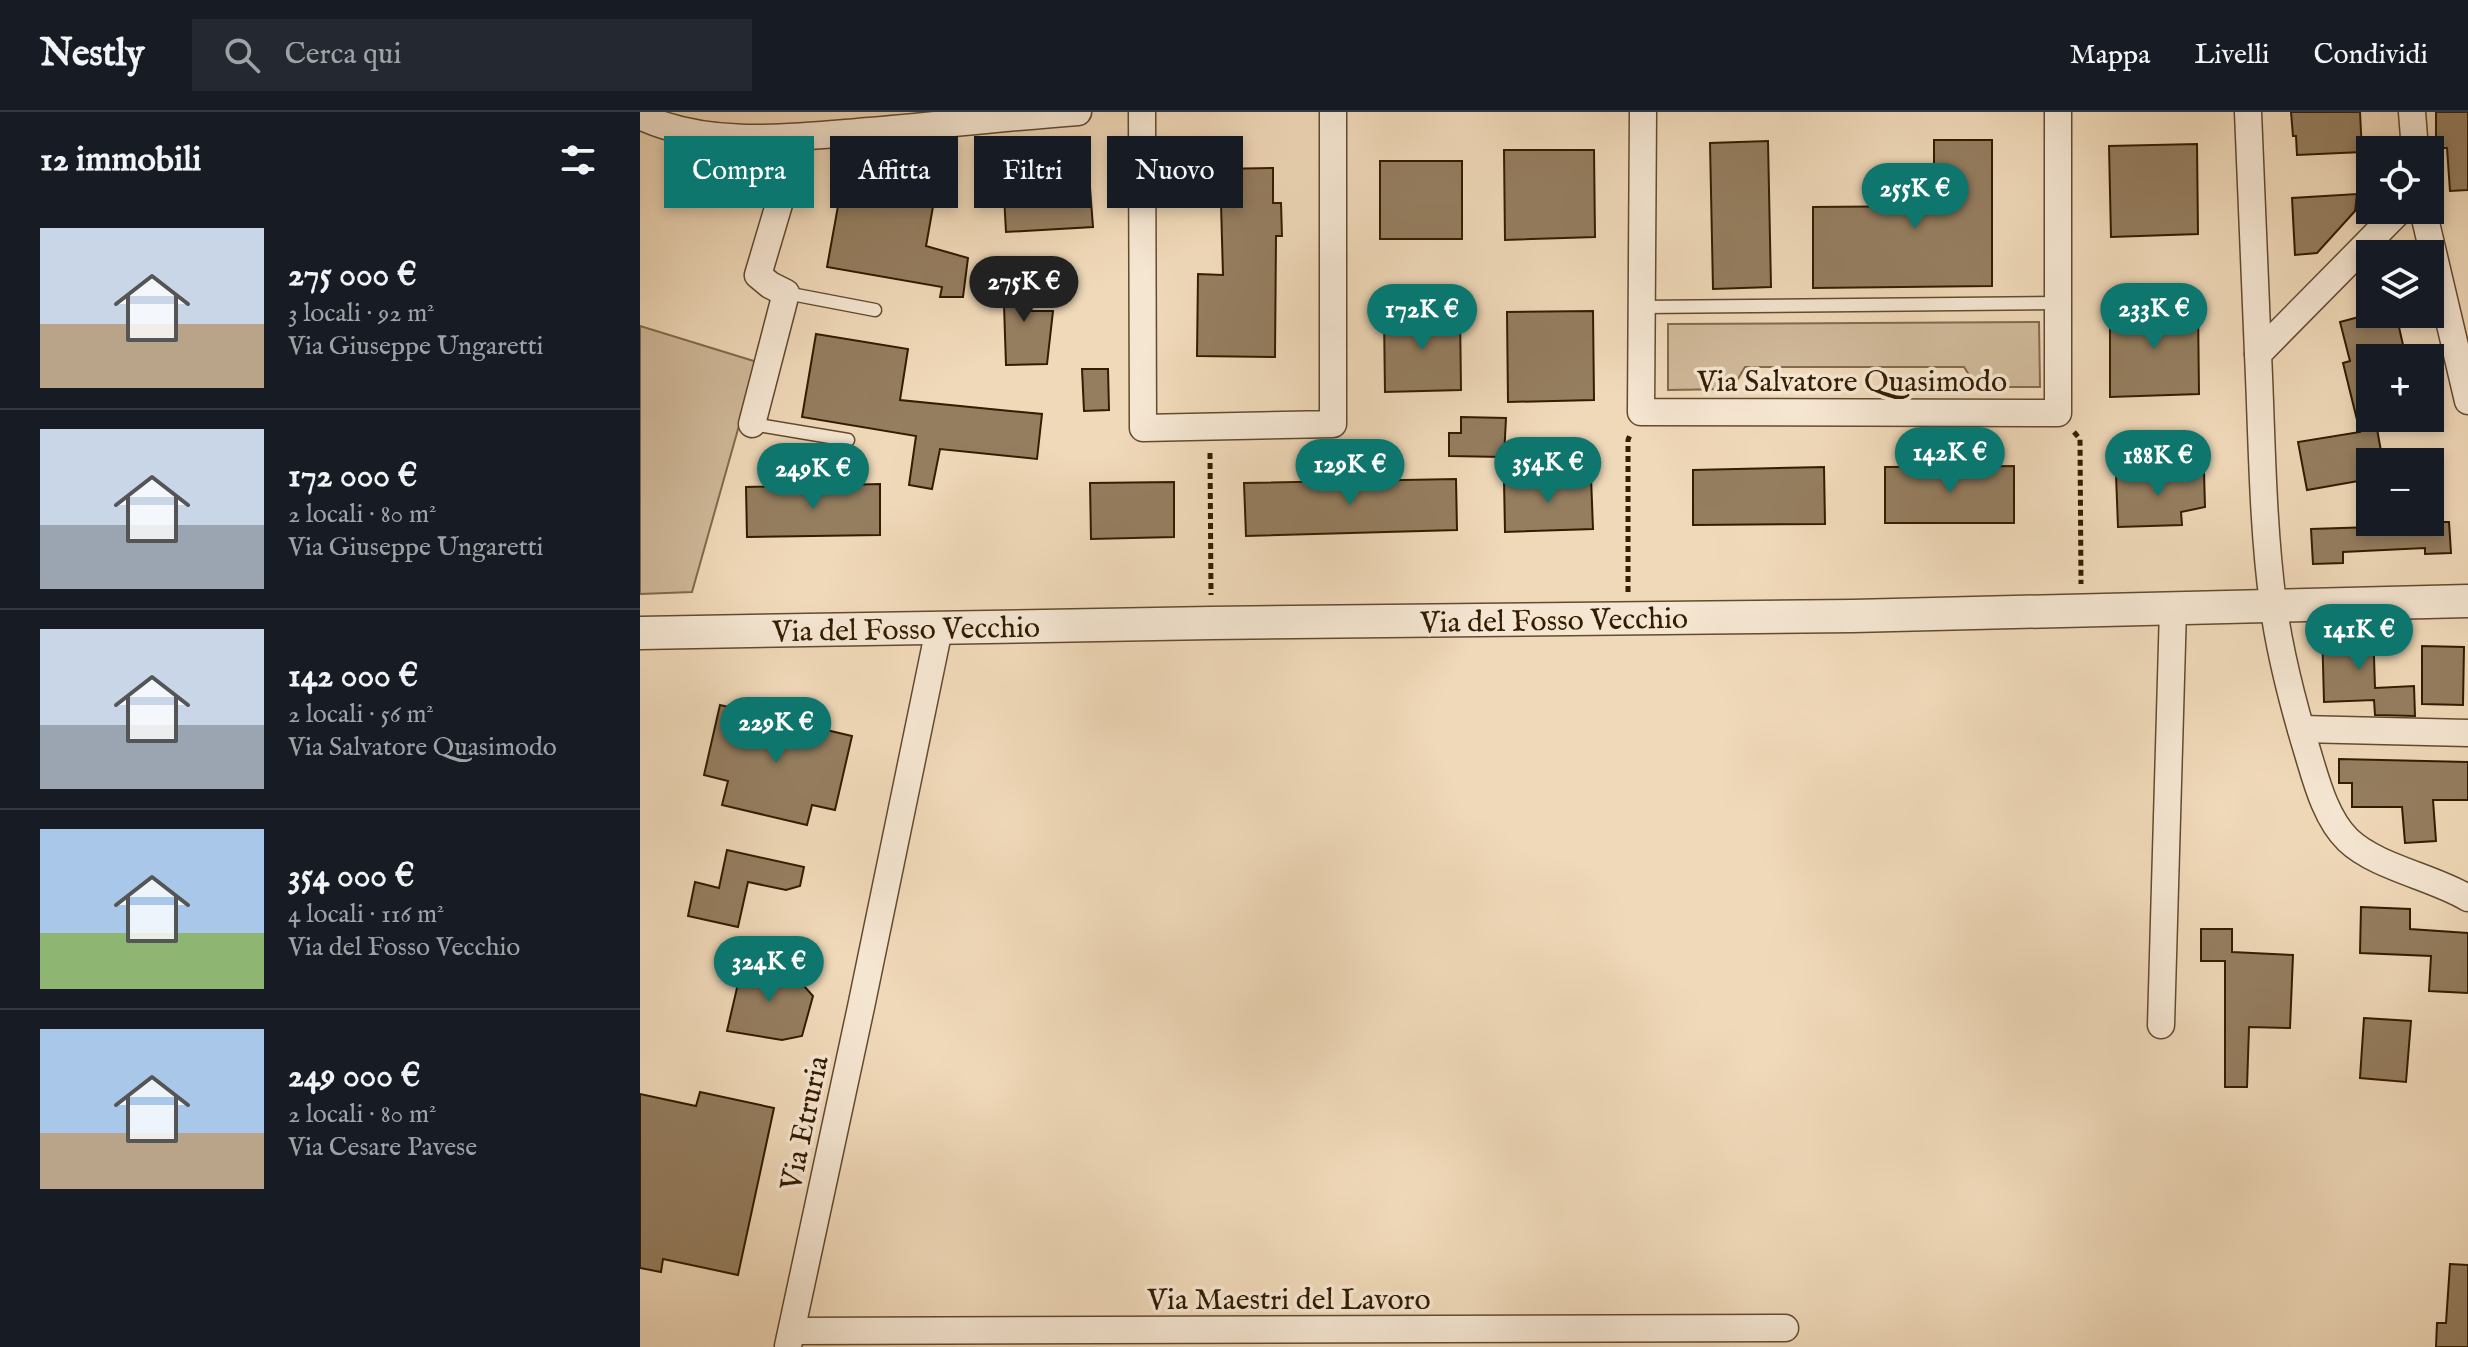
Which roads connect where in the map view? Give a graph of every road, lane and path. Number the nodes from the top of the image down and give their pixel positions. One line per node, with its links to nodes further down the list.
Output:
1 (1078, 112): 9 (street)
2 (1142, 112): 25 (street)
3 (1333, 112): 25 (street)
4 (1643, 112): 18 (street)
5 (2058, 112): 17 (street)
6 (2248, 112): 20 (street)
7 (2412, 112): 12 (street)
8 (640, 116): 10 (street)
9 (950, 118): 11 (street)
10 (716, 136)
11 (807, 136)
12 (2414, 136)
13 (778, 208): 16 (street)
14 (2386, 224): 20 (street)
15 (2426, 224): 21 (street)
16 (786, 293): 19 (lane); 24 (street)
17 (2058, 303): 18 (lane); 23 (street)
18 (1642, 307): 22 (street)
19 (875, 310)
20 (2258, 354): 28 (street)
21 (2468, 401)
22 (1641, 412): 23 (street, Via Salvatore Quasimodo); 31 (path)
23 (2058, 413): 30 (path)
24 (752, 424): 26 (lane)
25 (1210, 428): 32 (path)
26 (848, 440)
27 (2468, 601): 28 (street, Via del Fosso Vecchio)
28 (2273, 605): 29 (street, Via del Fosso Vecchio); 35 (street)
29 (2173, 609): 30 (street, Via del Fosso Vecchio); 38 (street)
30 (2081, 611): 31 (street, Via del Fosso Vecchio)
31 (1628, 619): 32 (street, Via del Fosso Vecchio)
32 (1211, 623): 33 (street, Via del Fosso Vecchio)
33 (939, 629): 34 (street, Via del Fosso Vecchio); 40 (street, Via Etruria)
34 (640, 633)
35 (2301, 729): 36 (street); 37 (street)
36 (2468, 733)
37 (2468, 898)
38 (2161, 1025)
39 (1785, 1328): 41 (street, Via Maestri del Lavoro)
40 (790, 1339): 41 (street, Via Maestri del Lavoro)
41 (1445, 1339)

